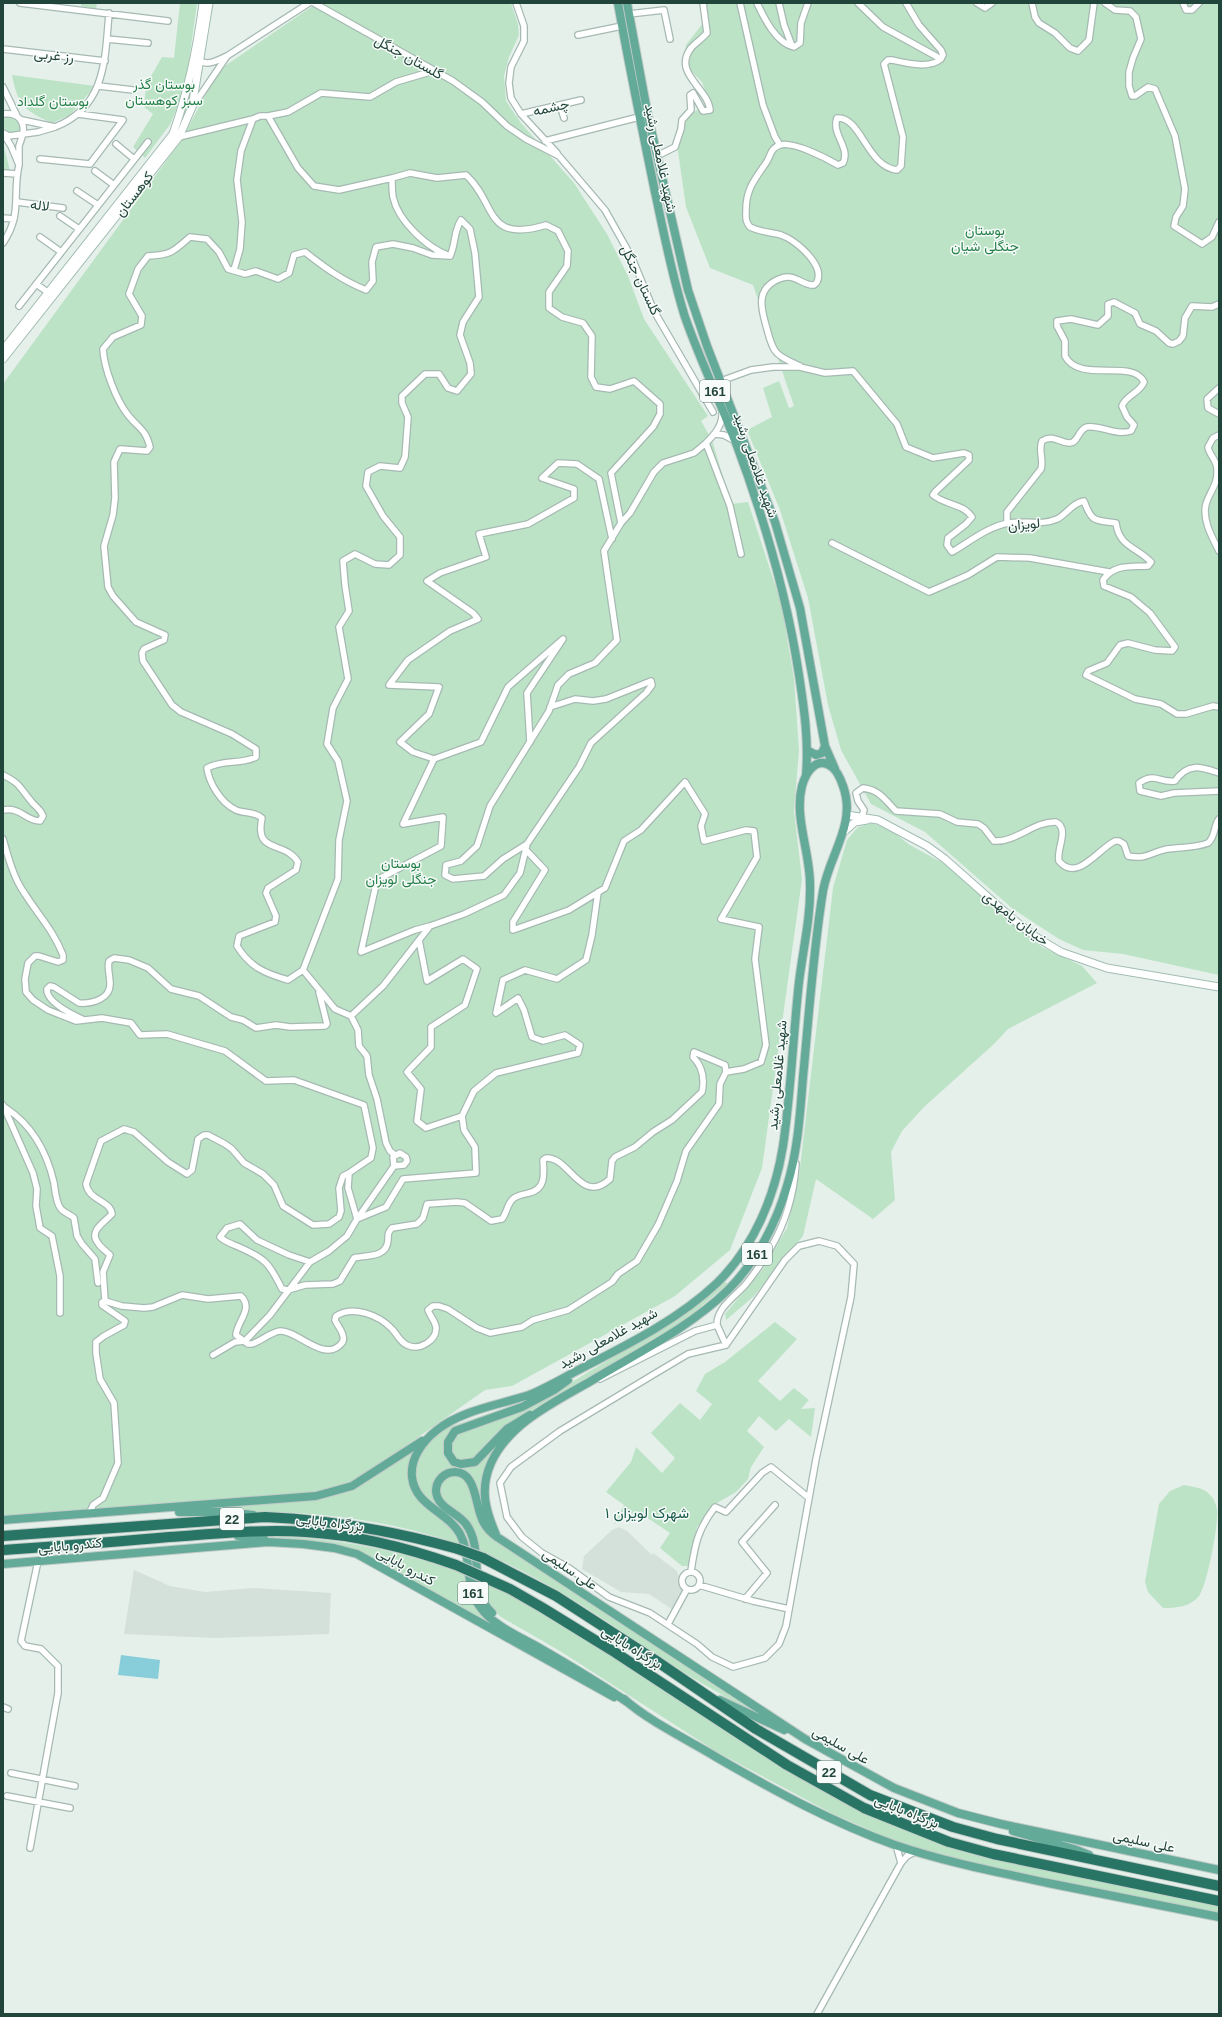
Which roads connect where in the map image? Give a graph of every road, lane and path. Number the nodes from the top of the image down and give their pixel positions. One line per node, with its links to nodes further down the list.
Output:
1 (20, 3): 23 (street)
2 (203, 3): 86 (main road, کوهستان)
3 (209, 3): 37 (main road, کوهستان)
4 (309, 3): 34 (street)
5 (314, 3): 38 (street, گلستان جنگل)
6 (516, 3): 47 (street, گلستان جنگل)
7 (618, 3): 27 (main road, شهید غلامعلی رشید / 161)
8 (627, 3): 25 (main road, شهید غلامعلی رشید / 161)
9 (703, 3): 62 (street)
10 (740, 3): 60 (street)
11 (757, 3): 32 (street)
12 (779, 3): 32 (street)
13 (808, 3): 32 (street)
14 (858, 3): 35 (street)
15 (906, 3): 35 (street)
16 (977, 3): 17 (street)
17 (992, 3)
18 (1032, 3): 19 (street)
19 (1094, 3)
20 (1105, 3): 78 (street)
21 (1183, 3): 22 (street)
22 (1199, 3)
23 (74, 6): 24 (street)
24 (109, 12): 26 (street); 29 (street)
25 (629, 14): 30 (street); 62 (main road, شهید غلامعلی رشید / 161)
26 (168, 21)
27 (622, 26): 28 (street); 49 (main road, شهید غلامعلی رشید / 161)
28 (578, 36)
29 (107, 39): 31 (street); 36 (street)
30 (670, 39)
31 (148, 43)
32 (792, 46)
33 (3, 49): 36 (street, رز غربی)
34 (227, 56): 37 (street); 44 (street)
35 (941, 59): 60 (street)
36 (105, 61): 39 (street)
37 (200, 61): 44 (main road, کوهستان)
38 (433, 71): 48 (street); 61 (street, گلستان جنگل)
39 (99, 86): 41 (street); 46 (street)
40 (3, 87): 50 (street)
41 (133, 90)
42 (581, 100): 43 (street, چشمه)
43 (560, 105): 47 (street, چشمه); 51 (street)
44 (192, 107): 56 (main road, کوهستان)
45 (3, 114): 50 (street)
46 (78, 114): 53 (street); 63 (street)
47 (521, 114): 57 (street, گلستان جنگل)
48 (268, 116): 52 (street); 69 (street)
49 (640, 117): 57 (street); 94 (main road, شهید غلامعلی رشید / 161)
50 (19, 118): 53 (street); 55 (street)
51 (564, 118)
52 (254, 119): 56 (street); 84 (street)
53 (55, 127): 55 (street)
54 (3, 133): 55 (street); 65 (street)
55 (23, 134): 65 (street)
56 (179, 137): 90 (main road, کوهستان)
57 (545, 141): 61 (street, گلستان جنگل)
58 (148, 142): 64 (street)
59 (116, 144): 64 (street)
60 (780, 145): 91 (street)
61 (559, 156): 95 (street, گلستان جنگل)
62 (657, 156): 92 (main road, شهید غلامعلی رشید / 161)
63 (40, 159)
64 (134, 159): 70 (street)
65 (19, 166): 68 (street)
66 (94, 171): 70 (street)
67 (3, 173): 68 (street)
68 (17, 174): 72 (street)
69 (392, 178): 83 (street); 101 (street)
70 (114, 185): 73 (street)
71 (77, 192): 73 (street)
72 (17, 202): 74 (street, لاله); 77 (street)
73 (98, 206): 79 (street)
74 (63, 208)
75 (60, 216): 79 (street)
76 (3, 218): 77 (street)
77 (14, 219): 81 (street)
78 (1219, 222)
79 (79, 229): 82 (street)
80 (40, 237): 82 (street)
81 (3, 243)
82 (61, 252): 85 (street)
83 (450, 256): 84 (street); 130 (street)
84 (234, 270): 130 (street)
85 (36, 284): 86 (street); 88 (street)
86 (49, 294): 89 (main road, کوهستان)
87 (1219, 304): 102 (street)
88 (19, 306)
89 (3, 350)
90 (3, 359)
91 (803, 368): 92 (street, لویزان); 102 (street, لویزان)
92 (721, 381): 111 (main road, شهید غلامعلی رشید / 161)
93 (1219, 388): 96 (street)
94 (721, 406): 97 (street); 99 (main road, شهید غلامعلی رشید / 161)
95 (713, 412)
96 (1219, 414)
97 (715, 434): 99 (street); 100 (street)
98 (1219, 435): 105 (street)
99 (735, 441): 112 (main road, شهید غلامعلی رشید / 161)
100 (706, 442): 101 (street); 106 (street)
101 (621, 523): 103 (street)
102 (1007, 523): 107 (street, لویزان)
103 (612, 539): 108 (street); 113 (street)
104 (832, 543): 107 (street)
105 (1219, 551)
106 (741, 554)
107 (1109, 572): 109 (street)
108 (550, 707): 110 (street); 126 (street)
109 (1219, 707)
110 (530, 742): 113 (street); 126 (street)
111 (826, 746): 112 (main road); 114 (main road, شهید غلامعلی رشید / 161)
112 (807, 750): 117 (main road, شهید غلامعلی رشید / 161)
113 (434, 759): 128 (street)
114 (836, 770): 117 (main road); 120 (main road, شهید غلامعلی رشید)
115 (1219, 773): 118 (street)
116 (3, 775): 119 (street)
117 (805, 778): 152 (main road, شهید غلامعلی رشید / 161)
118 (1219, 791)
119 (3, 810)
120 (847, 815): 121 (main road, خیابان یامهدی); 124 (main road, شهید غلامعلی رشید)
121 (862, 816): 122 (street); 123 (main road, خیابان یامهدی)
122 (1219, 819)
123 (878, 820): 124 (main road); 131 (main road, خیابان یامهدی)
124 (844, 831): 138 (main road, شهید غلامعلی رشید / 161)
125 (3, 839): 134 (street)
126 (527, 847): 127 (street); 128 (street)
127 (598, 892): 135 (street); 137 (street)
128 (430, 926): 129 (street)
129 (419, 940): 133 (street); 137 (street)
130 (302, 970): 132 (street)
131 (1219, 987)
132 (318, 990): 133 (street); 134 (street)
133 (351, 1016): 139 (street)
134 (84, 1020): 141 (street)
135 (726, 1072): 145 (street); 149 (street)
136 (3, 1106): 144 (street); 147 (street)
137 (462, 1116): 142 (street)
138 (797, 1139): 148 (street); 153 (main road, شهید غلامعلی رشید / 161)
139 (395, 1154): 140 (street); 140 (street)
140 (394, 1166): 142 (street)
141 (349, 1173): 142 (street); 146 (street)
142 (357, 1219): 143 (street)
143 (310, 1262): 145 (street); 145 (street)
144 (98, 1283)
145 (288, 1290): 149 (street)
146 (105, 1301): 149 (street); 159 (street)
147 (60, 1313)
148 (717, 1325): 150 (street); 153 (street)
149 (245, 1341): 151 (street)
150 (726, 1345): 156 (street); 174 (street)
151 (213, 1355)
152 (586, 1366): 154 (main road); 155 (main road, شهید غلامعلی رشید / 161)
153 (576, 1389): 154 (main road, شهید غلامعلی رشید / 161)
154 (532, 1414): 164 (main road, شهید غلامعلی رشید / 161)
155 (436, 1431): 158 (main road); 176 (main road, شهید غلامعلی رشید / 161)
156 (809, 1498): 169 (street); 173 (street)
157 (775, 1505): 172 (street)
158 (140, 1510): 159 (main road); 160 (main road)
159 (89, 1514): 161 (main road)
160 (265, 1517): 163 (highway, بزرگراه بابایی / 22); 175 (highway, بزرگراه بابایی / 22, bridge)
161 (3, 1520)
162 (219, 1533): 165 (main road); 166 (highway, بزرگراه بابایی / 22); 192 (highway, بزرگراه بابایی / 22, bridge)
163 (3, 1536)
164 (497, 1537): 176 (main road, علی سلیمی); 177 (main road, علی سلیمی)
165 (303, 1544): 167 (main road, کندرو بابایی); 176 (main road, کندرو بابایی)
166 (3, 1550)
167 (38, 1561): 168 (main road, کندرو بابایی); 179 (street)
168 (3, 1564)
169 (691, 1571): 170 (street); 171 (street)
170 (699, 1585): 171 (street); 172 (street)
171 (687, 1589): 174 (street)
172 (745, 1599): 173 (street)
173 (789, 1609): 174 (street)
174 (668, 1624)
175 (704, 1693): 177 (main road); 188 (highway, بزرگراه بابایی / 22)
176 (627, 1702): 185 (main road)
177 (805, 1739): 184 (main road, علی سلیمی)
178 (11, 1773): 179 (street)
179 (43, 1779): 180 (street); 182 (street)
180 (75, 1786)
181 (7, 1796): 182 (street)
182 (39, 1802): 183 (street); 186 (street)
183 (70, 1808)
184 (958, 1813): 188 (main road); 190 (main road, علی سلیمی)
185 (896, 1845): 187 (main road); 189 (street)
186 (30, 1848)
187 (916, 1851): 189 (street); 193 (main road)
188 (1105, 1862): 191 (highway, بزرگراه بابایی / 22)
189 (901, 1863): 194 (street)
190 (1219, 1870)
191 (1219, 1886)
192 (1219, 1901)
193 (1219, 1917)
194 (817, 2014)

